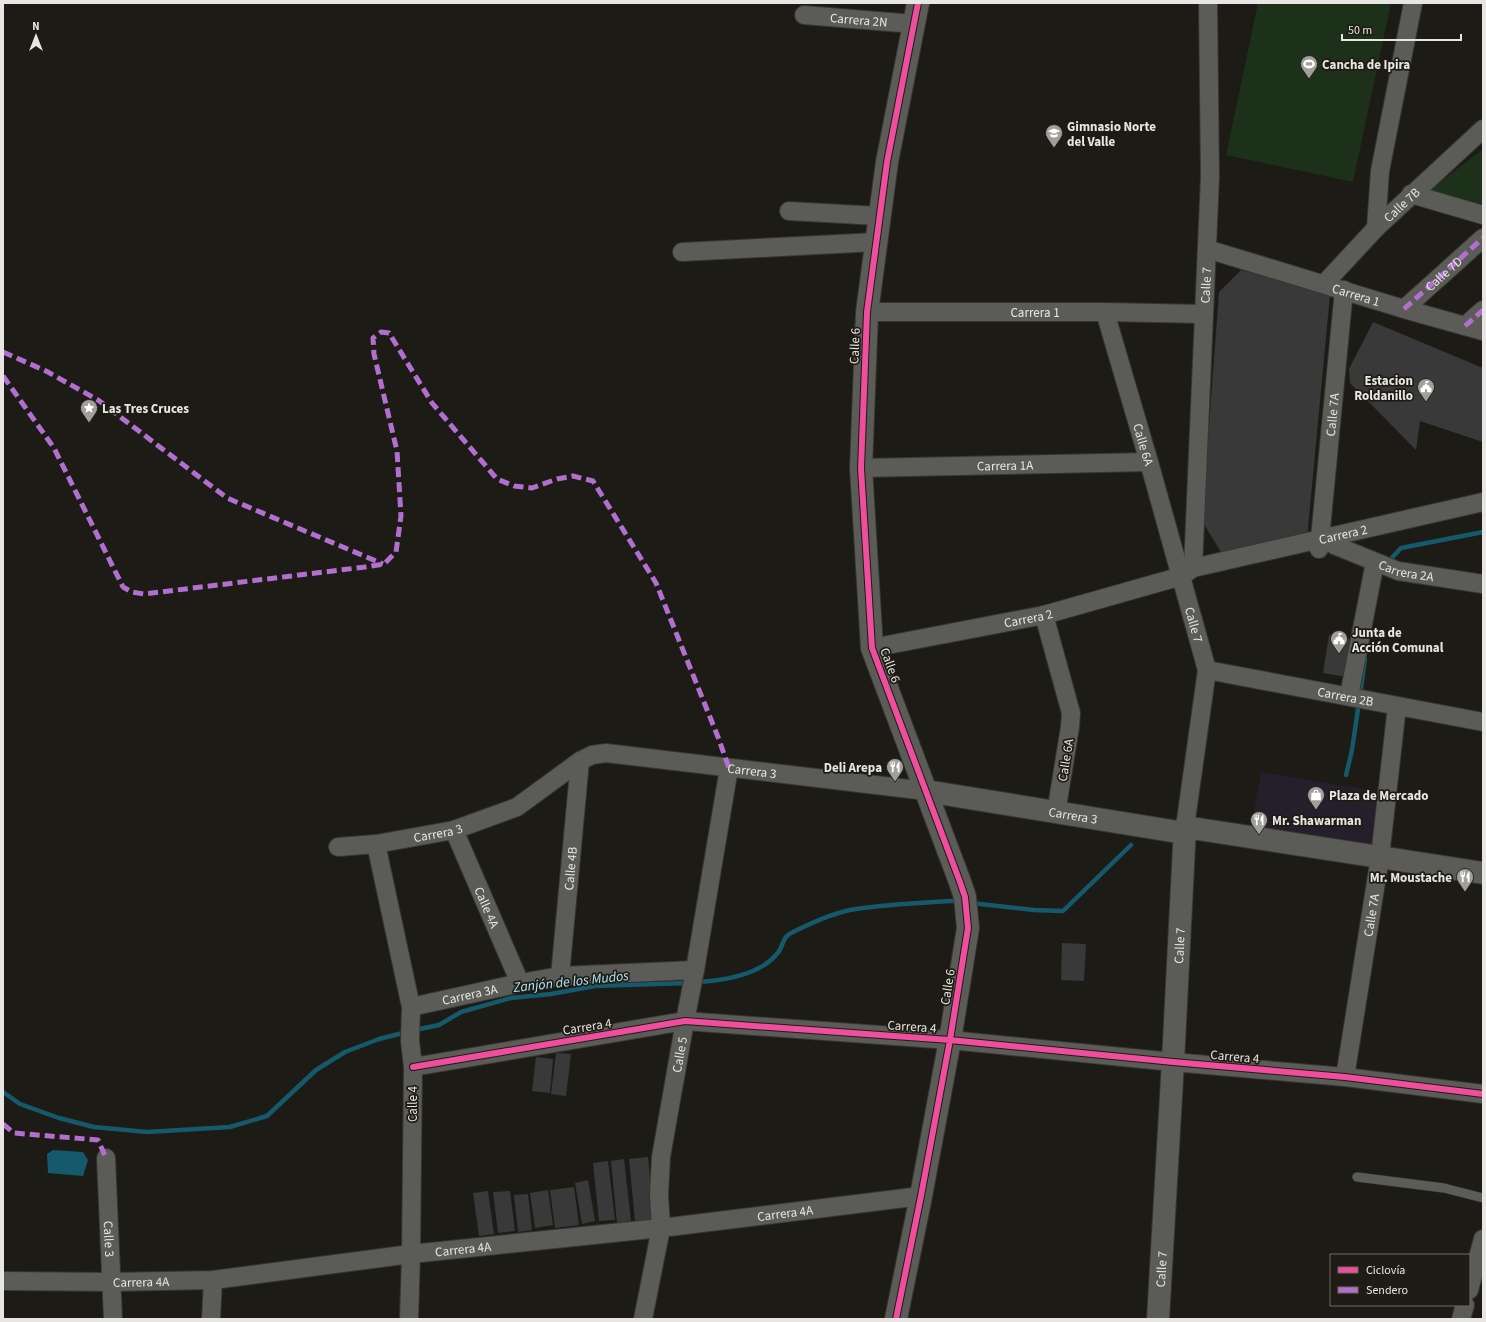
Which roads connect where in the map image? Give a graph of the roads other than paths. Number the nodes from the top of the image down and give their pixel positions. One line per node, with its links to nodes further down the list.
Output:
1 (1208, 3): 13 (street, Calle 7)
2 (1413, 3): 10 (street)
3 (916, 13): 4 (street, Carrera 2N); 9 (street, Calle 6)
4 (804, 15)
5 (1483, 129): 6 (street, Calle 7B)
6 (1411, 194): 8 (street); 10 (street, Calle 7B)
7 (789, 211): 9 (street)
8 (1483, 215)
9 (879, 216): 12 (street, Calle 6)
10 (1376, 228): 15 (street, Calle 7B)
11 (1483, 238): 17 (street, Calle 7D)
12 (876, 242): 14 (street); 19 (street, Calle 6)
13 (1207, 249): 15 (street, Carrera 1); 21 (street, Calle 7)
14 (682, 252)
15 (1324, 284): 16 (street, Carrera 1)
16 (1344, 290): 17 (street, Carrera 1); 28 (street, Calle 7A)
17 (1404, 309): 22 (street, Carrera 1)
18 (1483, 310): 22 (street)
19 (867, 312): 20 (street, Carrera 1); 25 (street, Calle 6)
20 (1105, 312): 21 (street, Carrera 1); 24 (street, Calle 6A)
21 (1203, 314): 30 (street, Calle 7)
22 (1466, 326): 23 (street, Carrera 1)
23 (1483, 331)
24 (1149, 462): 25 (street, Carrera 1A); 30 (street, Calle 6A)
25 (861, 468): 33 (street, Calle 6)
26 (1483, 502): 28 (street, Carrera 2)
27 (1483, 511): 28 (street, Carrera 2)
28 (1324, 545): 29 (street, Carrera 2A); 30 (street, Carrera 2)
29 (1378, 563): 31 (street, Carrera 2A); 35 (street)
30 (1187, 572): 32 (street, Carrera 2); 34 (street, Calle 7)
31 (1483, 584)
32 (1044, 615): 33 (street, Carrera 2); 41 (street, Calle 6A)
33 (872, 648): 40 (street, Calle 6)
34 (1207, 670): 35 (street, Carrera 2B); 43 (street, Calle 7)
35 (1352, 697): 36 (street, Carrera 2B)
36 (1397, 706): 37 (street, Carrera 2B); 46 (street, Calle 7A)
37 (1483, 722)
38 (580, 760): 39 (street, Carrera 3); 42 (street, Carrera 3); 49 (street, Calle 4B)
39 (729, 768): 40 (street, Carrera 3); 50 (street, Calle 5)
40 (926, 792): 41 (street, Carrera 3); 54 (street, Calle 6)
41 (1056, 813): 43 (street, Carrera 3)
42 (454, 830): 44 (street, Carrera 3); 51 (street, Calle 4A)
43 (1184, 833): 46 (street, Carrera 3); 55 (street, Calle 7)
44 (376, 844): 45 (street, Carrera 3); 52 (street, Calle 4)
45 (338, 847)
46 (1379, 863): 47 (street, Carrera 3); 48 (street, Carrera 3); 57 (street, Calle 7A)
47 (1483, 873)
48 (1483, 885)
49 (560, 976): 50 (street, Carrera 3A); 51 (street, Carrera 3A)
50 (693, 979): 53 (street, Calle 5)
51 (520, 983): 52 (street, Carrera 3A)
52 (411, 1012): 56 (street, Calle 4)
53 (685, 1021): 54 (street, Carrera 4); 56 (street, Carrera 4); 63 (street, Calle 5)
54 (950, 1040): 55 (street, Carrera 4); 61 (street, Calle 6)
55 (1173, 1062): 57 (street, Carrera 4); 76 (street, Calle 7)
56 (413, 1067): 65 (street, Calle 4)
57 (1345, 1077): 58 (street, Carrera 4)
58 (1483, 1094)
59 (106, 1158): 68 (street, Calle 3)
60 (1357, 1177): 62 (lane)
61 (921, 1196): 63 (street, Carrera 4A); 75 (street, Calle 6)
62 (1483, 1198)
63 (660, 1228): 65 (street, Carrera 4A); 74 (street, Calle 5)
64 (1483, 1239): 69 (street)
65 (411, 1254): 66 (street, Carrera 4A); 73 (street, Calle 4)
66 (213, 1280): 68 (street, Carrera 4A); 72 (street)
67 (3, 1281): 68 (street, Carrera 4A)
68 (113, 1282): 71 (street, Calle 3)
69 (1470, 1286)
70 (1465, 1306): 77 (street)
71 (113, 1319)
72 (211, 1319)
73 (409, 1319)
74 (644, 1319)
75 (896, 1319)
76 (1158, 1319)
77 (1461, 1319)

